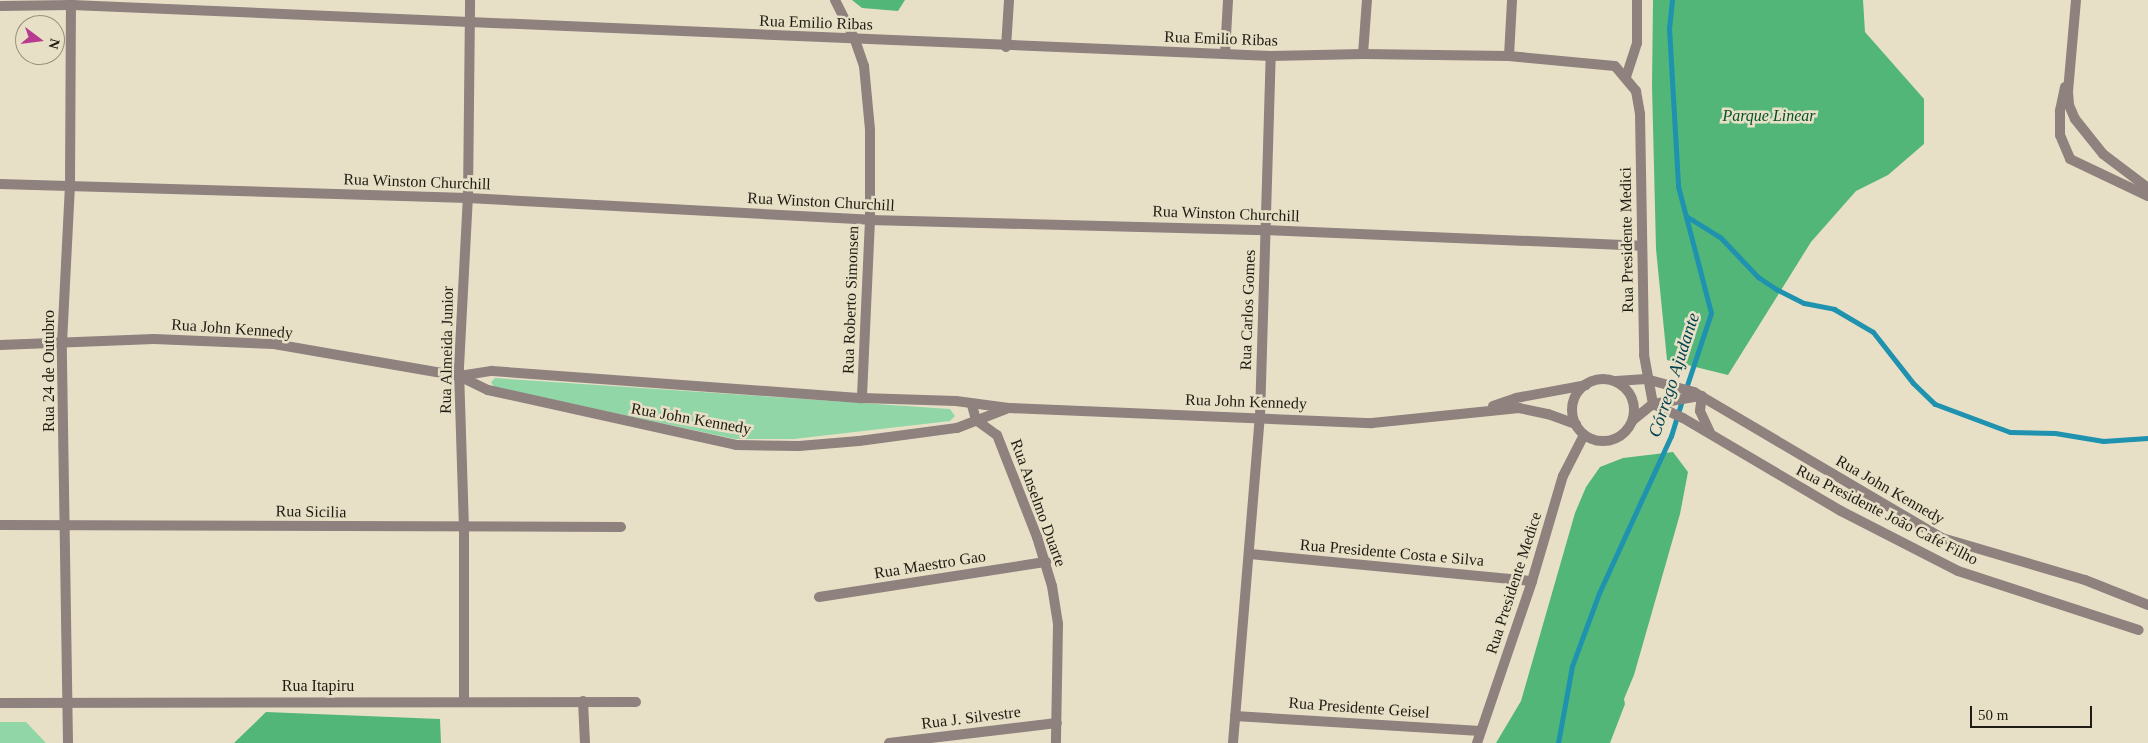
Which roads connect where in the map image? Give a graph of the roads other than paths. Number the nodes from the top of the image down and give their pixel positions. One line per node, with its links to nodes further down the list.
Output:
1 (470, 0): 11 (street, Rua Almeida Junior)
2 (835, 0): 12 (street, Rua Roberto Simonsen)
3 (1009, 0): 13 (street)
4 (1228, 0): 14 (street)
5 (1367, 0): 15 (street)
6 (1512, 0): 17 (street)
7 (1637, 0): 19 (street)
8 (2076, 0): 18 (street)
9 (71, 2): 10 (street, Rua Emilio Ribas); 11 (street, Rua Emilio Ribas); 21 (street, Rua 24 de Outubro)
10 (0, 6)
11 (472, 24): 12 (street, Rua Emilio Ribas); 24 (street, Rua Almeida Junior)
12 (855, 40): 13 (street, Rua Emilio Ribas); 25 (street, Rua Roberto Simonsen)
13 (1006, 47): 14 (street, Rua Emilio Ribas)
14 (1225, 54): 16 (street, Rua Emilio Ribas)
15 (1364, 54): 16 (street, Rua Emilio Ribas); 17 (street, Rua Emilio Ribas)
16 (1270, 56): 26 (street, Rua Carlos Gomes)
17 (1509, 56): 19 (street, Rua Emilio Ribas)
18 (2070, 62): 22 (street); 23 (street)
19 (1626, 78): 27 (street, Rua Presidente Medici)
20 (0, 184): 21 (street, Rua Winston Churchill)
21 (70, 186): 24 (street, Rua Winston Churchill); 28 (street, Rua 24 de Outubro)
22 (2148, 188)
23 (2148, 196)
24 (468, 198): 25 (street, Rua Winston Churchill); 30 (street, Rua Almeida Junior)
25 (870, 220): 26 (street, Rua Winston Churchill); 35 (street, Rua Roberto Simonsen)
26 (1265, 230): 27 (street, Rua Winston Churchill); 40 (street, Rua Carlos Gomes)
27 (1642, 246): 31 (street, Rua Presidente Medici)
28 (62, 343): 29 (street, Rua John Kennedy); 30 (street, Rua John Kennedy); 46 (street, Rua 24 de Outubro)
29 (0, 345)
30 (459, 376): 35 (street, Rua John Kennedy); 41 (street, Rua John Kennedy); 49 (street, Rua Almeida Junior)
31 (1646, 379): 32 (street, Rua John Kennedy); 34 (street, Rua John Kennedy); 36 (street, Rua Presidente Medici)
32 (1616, 381): 33 (street); 42 (street)
33 (1586, 385): 39 (street, Rua John Kennedy); 43 (street)
34 (1697, 395): 36 (street); 45 (street, Rua Presidente João Café Filho); 54 (street, Rua John Kennedy)
35 (862, 398): 37 (street, Rua John Kennedy)
36 (1653, 404): 42 (street); 45 (street, Rua Presidente João Café Filho)
37 (972, 405): 38 (street, Rua John Kennedy); 41 (street)
38 (1009, 408): 40 (street, Rua John Kennedy); 41 (street, Rua John Kennedy)
39 (1481, 410): 40 (street, Rua John Kennedy); 43 (street, Rua John Kennedy)
40 (1260, 417): 50 (street, Rua Carlos Gomes)
41 (976, 420): 51 (street, Rua Anselmo Duarte)
42 (1632, 421): 44 (street)
43 (1576, 424): 44 (street)
44 (1584, 435): 52 (street, Rua Presidente Medice)
45 (1714, 436): 55 (street, Rua Presidente João Café Filho)
46 (66, 524): 47 (street, Rua Sicilia); 49 (street, Rua Sicilia); 58 (street, Rua 24 de Outubro)
47 (0, 525)
48 (622, 528): 49 (street, Rua Sicilia)
49 (464, 529): 56 (street, Rua Almeida Junior)
50 (1250, 554): 52 (street, Rua Presidente Costa e Silva); 61 (street, Rua Carlos Gomes)
51 (1046, 562): 53 (street, Rua Maestro Gao); 62 (street, Rua Anselmo Duarte)
52 (1532, 581): 63 (street, Rua Presidente Medice)
53 (819, 597)
54 (2148, 605)
55 (2138, 630)
56 (464, 700): 57 (street, Rua Itapiru); 58 (street, Rua Itapiru)
57 (583, 701): 59 (street, Rua Itapiru); 65 (street)
58 (68, 702): 60 (street, Rua Itapiru); 64 (street, Rua 24 de Outubro)
59 (636, 702)
60 (0, 703)
61 (1235, 716): 63 (street, Rua Presidente Geisel); 68 (street, Rua Carlos Gomes)
62 (1057, 723): 66 (street, Rua J. Silvestre); 67 (street, Rua Anselmo Duarte)
63 (1480, 731): 69 (street, Rua Presidente Medice)
64 (68, 743)
65 (585, 743)
66 (889, 743)
67 (1056, 743)
68 (1233, 743)
69 (1476, 743)

